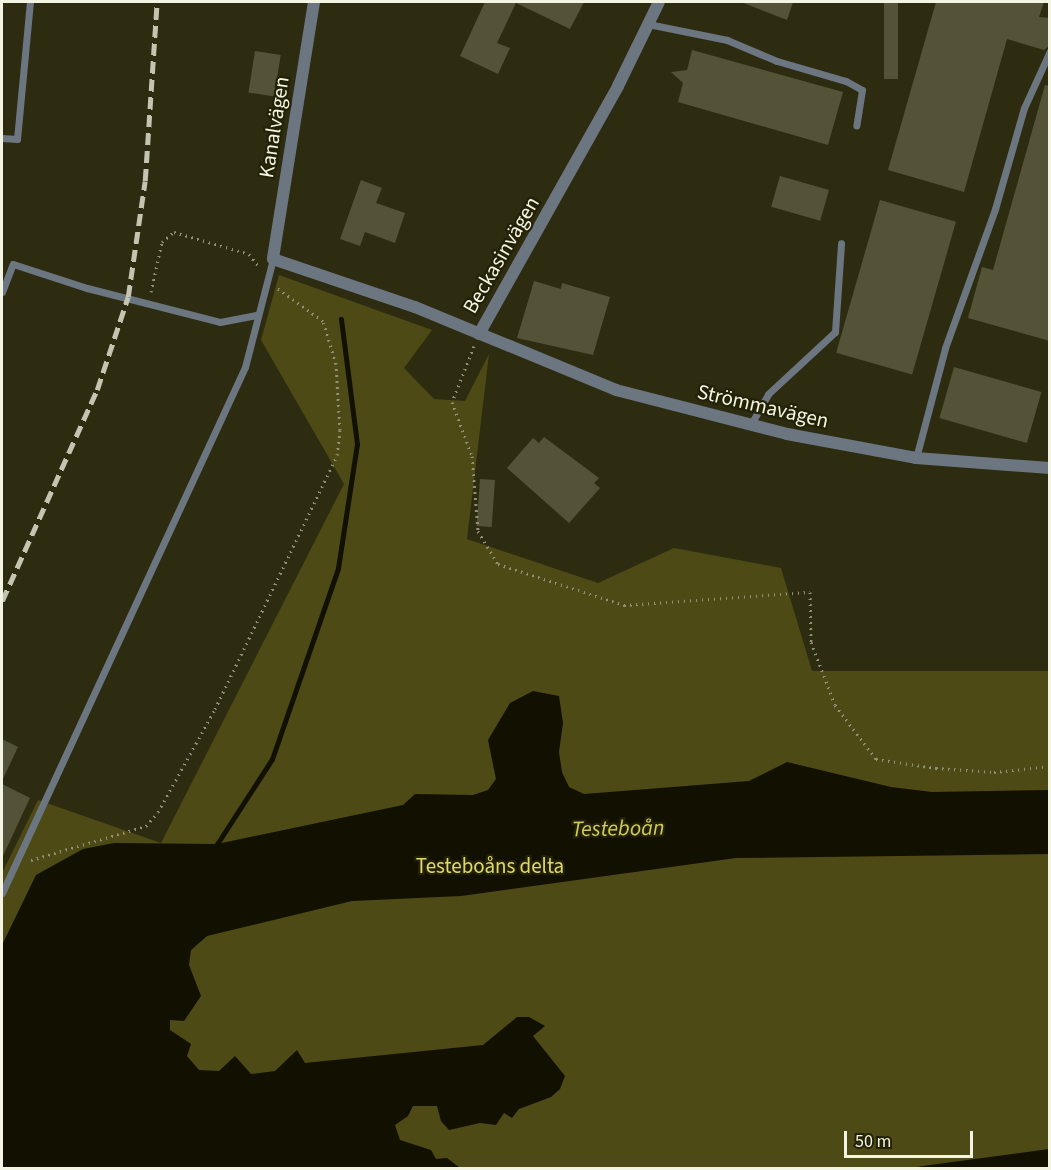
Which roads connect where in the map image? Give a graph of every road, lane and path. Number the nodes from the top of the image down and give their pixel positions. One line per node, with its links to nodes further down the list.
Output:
1 (30, 2): 7 (lane)
2 (314, 2): 9 (street, Kanalvägen)
3 (659, 2): 4 (street, Beckasinvägen)
4 (648, 24): 6 (lane); 14 (street, Beckasinvägen)
5 (1050, 51): 16 (lane)
6 (856, 126)
7 (2, 138)
8 (841, 243): 15 (lane)
9 (273, 259): 10 (lane); 14 (street, Beckasinvägen)
10 (269, 279): 12 (path); 13 (lane); 19 (path)
11 (2, 292): 12 (lane)
12 (149, 303): 13 (lane)
13 (256, 315): 19 (lane)
14 (479, 334): 15 (street, Strömmavägen); 18 (path)
15 (751, 424): 16 (street, Strömmavägen)
16 (916, 458): 17 (street, Strömmavägen)
17 (1050, 468)
18 (1050, 766)
19 (14, 866): 20 (lane)
20 (2, 892)

